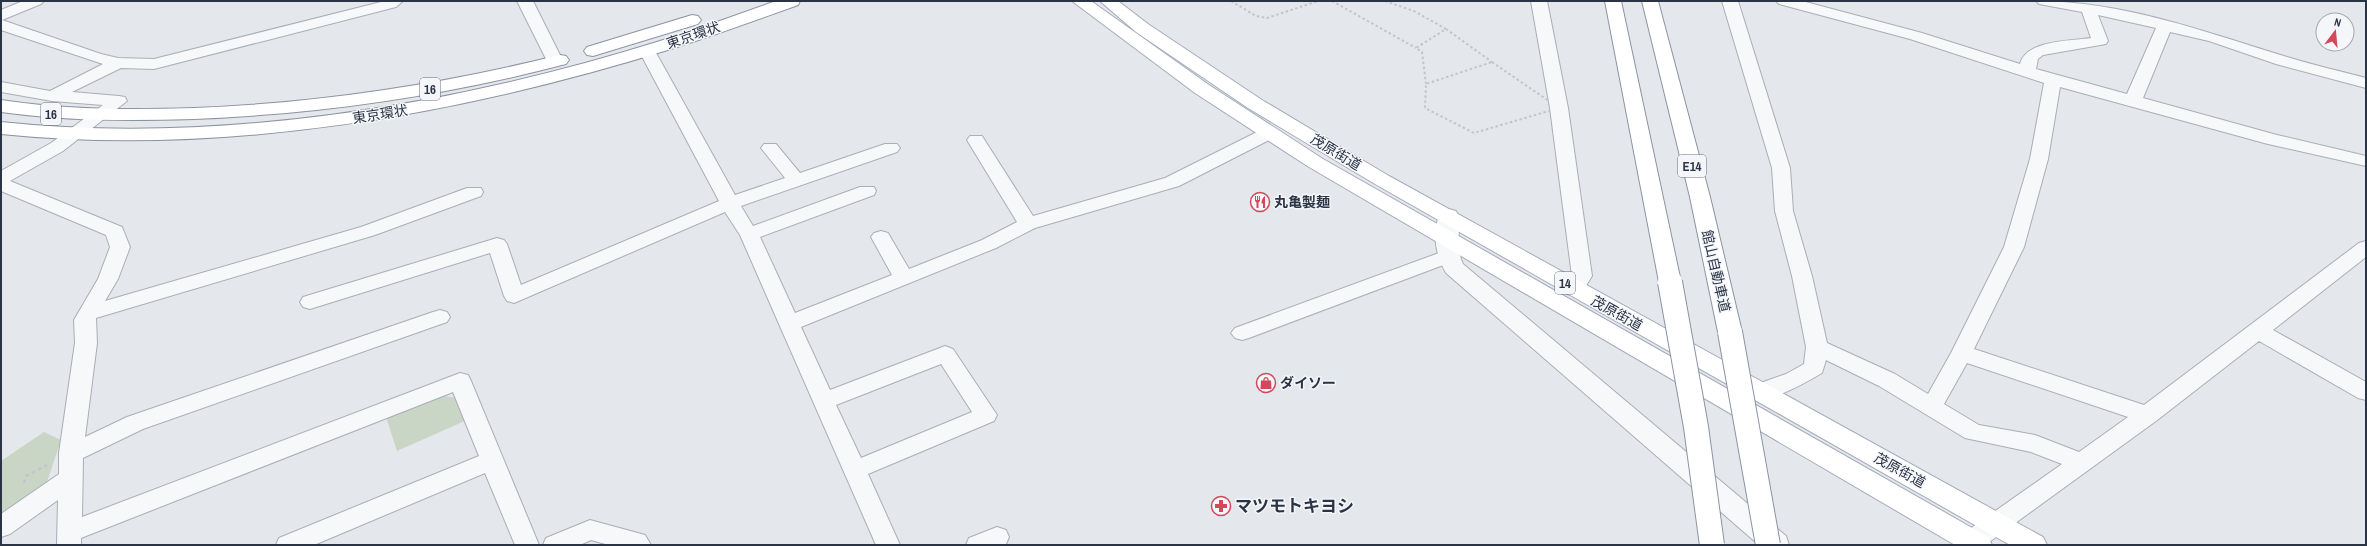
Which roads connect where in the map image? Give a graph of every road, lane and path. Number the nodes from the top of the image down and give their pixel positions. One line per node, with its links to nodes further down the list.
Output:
1 (36, 1): 20 (street)
2 (395, 1): 28 (street)
3 (525, 1): 26 (street)
4 (748, 1): 26 (main road, 東京環状 / 16)
5 (792, 1): 25 (main road, 東京環状 / 16)
6 (1080, 1): 40 (main road, 茂原街道 / 14)
7 (1108, 1): 54 (main road, 茂原街道 / 14)
8 (1231, 1): 9 (path)
9 (1318, 1)
10 (1331, 1): 24 (path)
11 (1385, 1): 23 (path)
12 (1539, 1): 37 (street)
13 (1613, 1): 85 (main road, bridge)
14 (1650, 1): 86 (main road, 館山自動車道 / E14, bridge)
15 (1730, 1): 64 (street)
16 (1784, 1): 29 (street)
17 (2044, 1): 18 (street)
18 (2062, 3): 19 (street)
19 (2088, 10): 22 (street); 29 (street)
20 (1, 16)
21 (1, 25): 28 (street)
22 (2165, 25): 31 (street); 35 (street)
23 (1446, 29): 24 (path); 27 (path)
24 (1416, 48): 32 (path)
25 (647, 51): 41 (main road, 東京環状 / 16); 50 (street)
26 (555, 61): 38 (main road, 東京環状 / 16)
27 (1492, 62): 32 (path); 37 (path)
28 (118, 63): 34 (street)
29 (2027, 71): 30 (street)
30 (2053, 80): 35 (street); 65 (street)
31 (2366, 83)
32 (1426, 84): 37 (path)
33 (1, 87): 34 (street)
34 (52, 96): 38 (street)
35 (2133, 102): 45 (street)
36 (1, 106): 38 (main road, 東京環状 / 16)
37 (1559, 108): 57 (street)
38 (101, 116): 41 (street)
39 (1, 128): 41 (main road, 東京環状 / 16)
40 (1269, 133): 51 (street); 54 (main road, 茂原街道 / 14)
41 (77, 134): 47 (street)
42 (976, 140): 51 (street)
43 (770, 148): 46 (street)
44 (891, 148): 46 (street)
45 (2366, 161)
46 (796, 180): 50 (street)
47 (3, 185): 59 (street)
48 (867, 191): 52 (street)
49 (474, 192): 59 (street)
50 (730, 203): 52 (street); 58 (street)
51 (1028, 224): 56 (street)
52 (749, 234): 61 (street)
53 (881, 237): 56 (street)
54 (1447, 237): 57 (main road, 茂原街道 / 14); 63 (street); 79 (main road, 茂原街道 / 14); 87 (street)
55 (2366, 247): 62 (street)
56 (904, 278): 61 (street)
57 (1574, 288): 66 (main road, 茂原街道 / 14)
58 (310, 302)
59 (88, 313): 71 (street)
60 (440, 317): 71 (street)
61 (788, 324): 68 (street)
62 (2259, 332): 67 (street); 70 (street)
63 (1242, 333)
64 (1817, 347): 66 (street); 69 (street)
65 (1962, 353): 69 (street); 70 (street)
66 (1760, 392): 76 (main road, 茂原街道 / 14)
67 (2366, 392)
68 (822, 401): 74 (street); 74 (street)
69 (1931, 408): 73 (street)
70 (2148, 415): 73 (street)
71 (71, 453): 75 (street)
72 (492, 460): 78 (street); 80 (street); 81 (street)
73 (2082, 463): 76 (street)
74 (854, 470): 84 (street)
75 (71, 478): 77 (street); 78 (street)
76 (1998, 524): 79 (street); 88 (main road, 茂原街道 / 14)
77 (1, 527)
78 (69, 539)
79 (1972, 544)
80 (288, 545)
81 (527, 545)
82 (556, 545): 83 (street)
83 (639, 545)
84 (888, 545)
85 (1712, 545)
86 (1768, 545)
87 (1777, 545)
88 (2034, 545)

